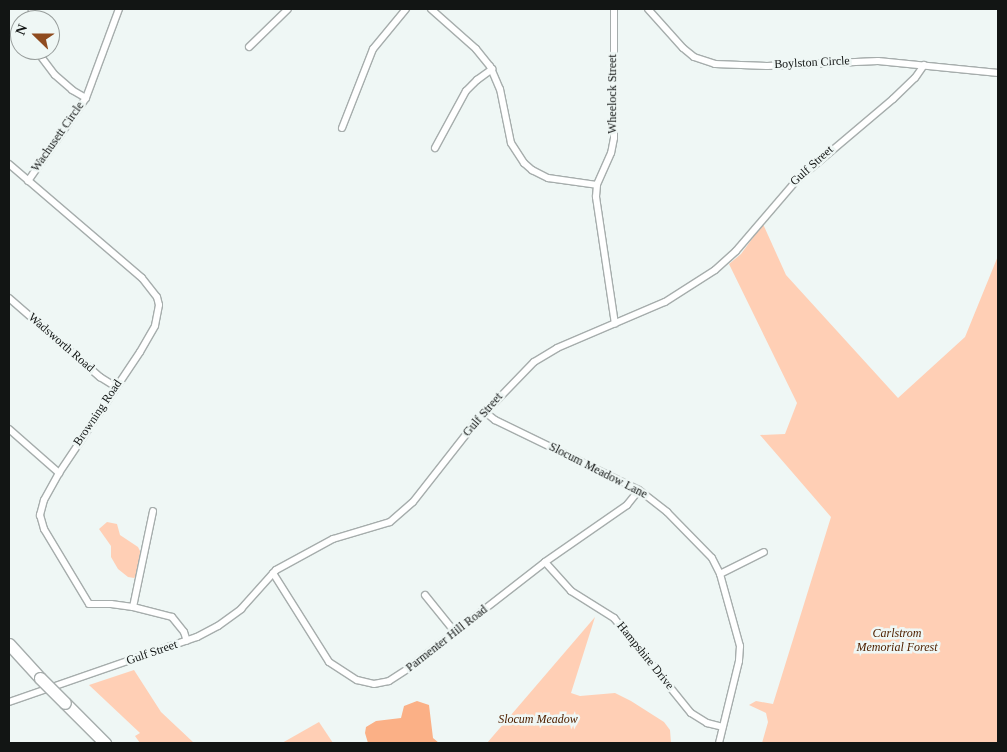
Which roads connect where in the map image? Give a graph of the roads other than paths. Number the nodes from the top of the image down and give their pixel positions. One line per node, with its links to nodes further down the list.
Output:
1 (119, 9): 12 (street, Wachusett Circle)
2 (288, 9): 7 (street)
3 (406, 9): 13 (street)
4 (431, 9): 10 (street)
5 (614, 9): 17 (street, Wheelock Street)
6 (648, 9): 9 (street, Boylston Circle)
7 (249, 47)
8 (44, 60): 12 (street)
9 (924, 65): 11 (street, Boylston Circle); 19 (street, Gulf Street)
10 (492, 69): 14 (street); 17 (street)
11 (998, 73)
12 (86, 98): 16 (street, Wachusett Circle)
13 (342, 128)
14 (435, 148)
15 (9, 164): 16 (street, Browning Road)
16 (28, 181): 20 (street, Browning Road)
17 (597, 185): 19 (street, Wheelock Street)
18 (9, 298): 20 (street, Wadsworth Road)
19 (615, 324): 21 (street, Gulf Street)
20 (116, 387): 23 (street, Browning Road)
21 (485, 412): 24 (street, Slocum Meadow Lane); 28 (street, Gulf Street)
22 (9, 429): 23 (street)
23 (59, 472): 31 (street, Browning Road)
24 (639, 490): 27 (street, Parmenter Hill Road); 29 (street, Slocum Meadow Lane)
25 (153, 511): 31 (street)
26 (764, 552): 29 (street)
27 (544, 562): 32 (street, Parmenter Hill Road); 36 (street, Hampshire Drive)
28 (272, 573): 32 (street, Parmenter Hill Road); 33 (street, Gulf Street)
29 (720, 574): 36 (street, Slocum Meadow Lane)
30 (425, 594): 32 (street)
31 (134, 607): 33 (street, Browning Road)
32 (455, 632)
33 (187, 641): 35 (street, Gulf Street)
34 (9, 644): 37 (highway, bridge)
35 (9, 702)
36 (723, 727): 38 (street, Slocum Meadow Lane)
37 (105, 743)
38 (719, 743)

